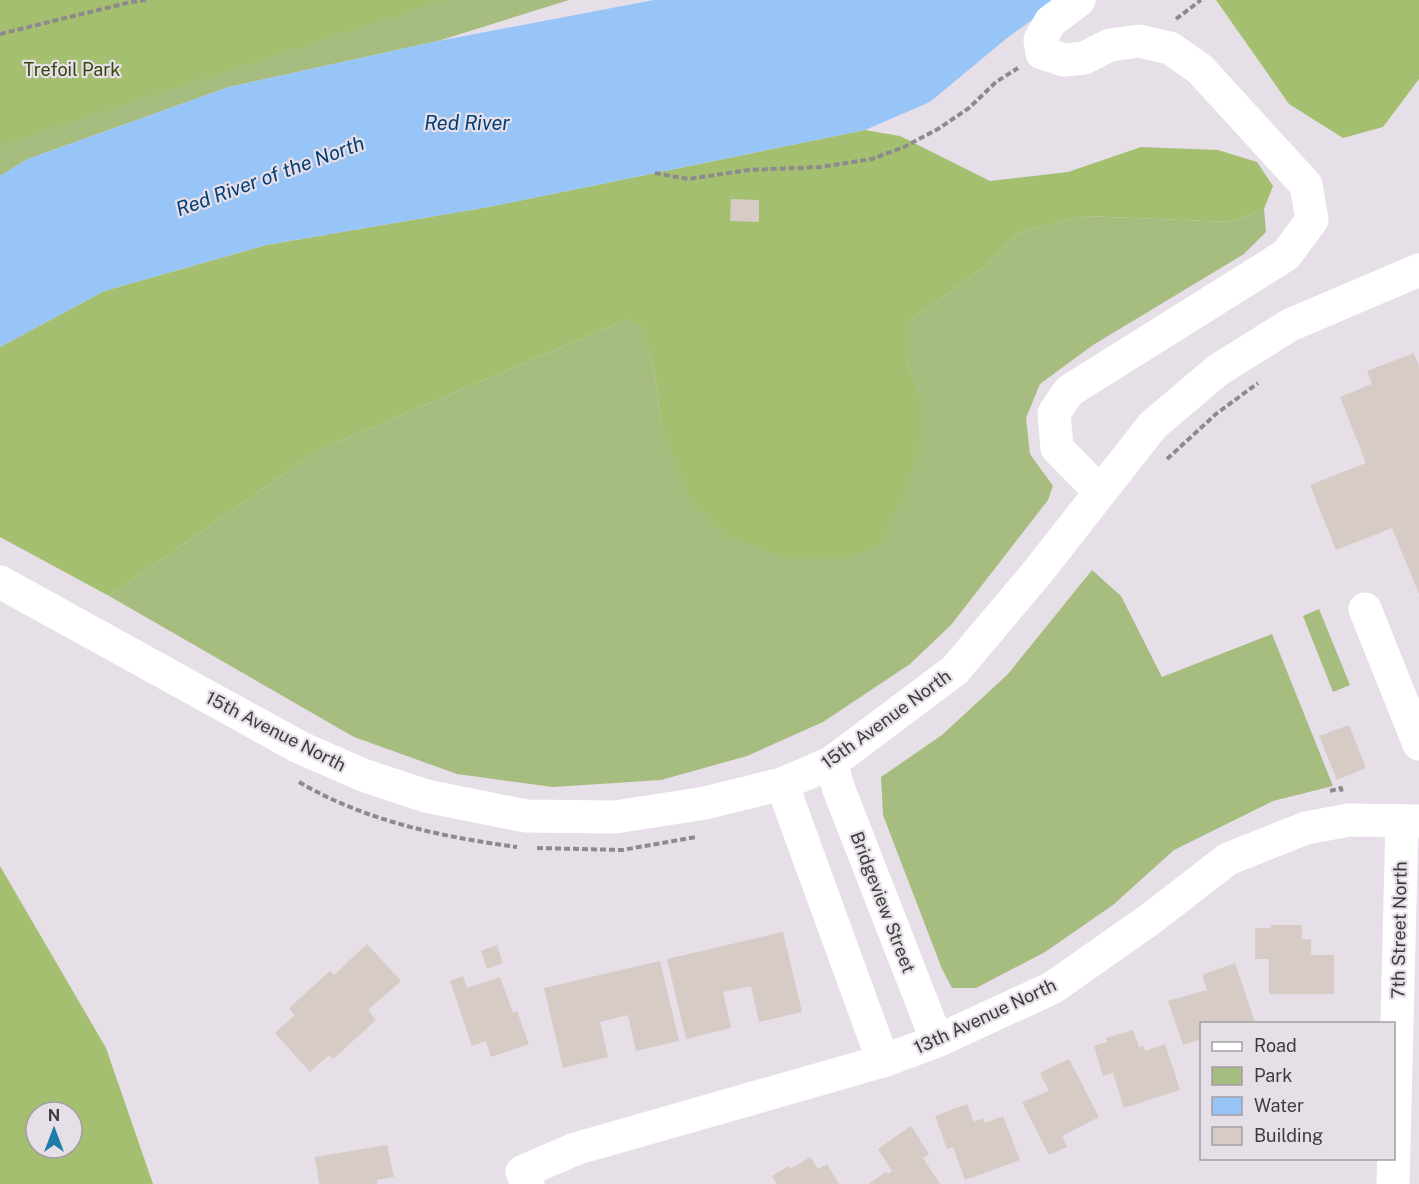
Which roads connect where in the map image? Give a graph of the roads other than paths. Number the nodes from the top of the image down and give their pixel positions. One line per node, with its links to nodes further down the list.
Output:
1 (1079, 0): 3 (street)
2 (1419, 270): 3 (street, 15th Avenue North)
3 (1100, 492): 7 (street, 15th Avenue North)
4 (0, 582): 8 (street, 15th Avenue North)
5 (1365, 609): 6 (street)
6 (1419, 744)
7 (831, 763): 8 (street, 15th Avenue North); 10 (street, Bridgeview Street)
8 (782, 784): 11 (street)
9 (1410, 821): 10 (street, 13th Avenue North); 12 (street, 7th Street North)
10 (937, 1041): 11 (street, 13th Avenue North)
11 (883, 1061): 14 (street, 13th Avenue North)
12 (1395, 1141)
13 (1394, 1160): 15 (street, 7th Street North)
14 (525, 1178)
15 (1393, 1184)

